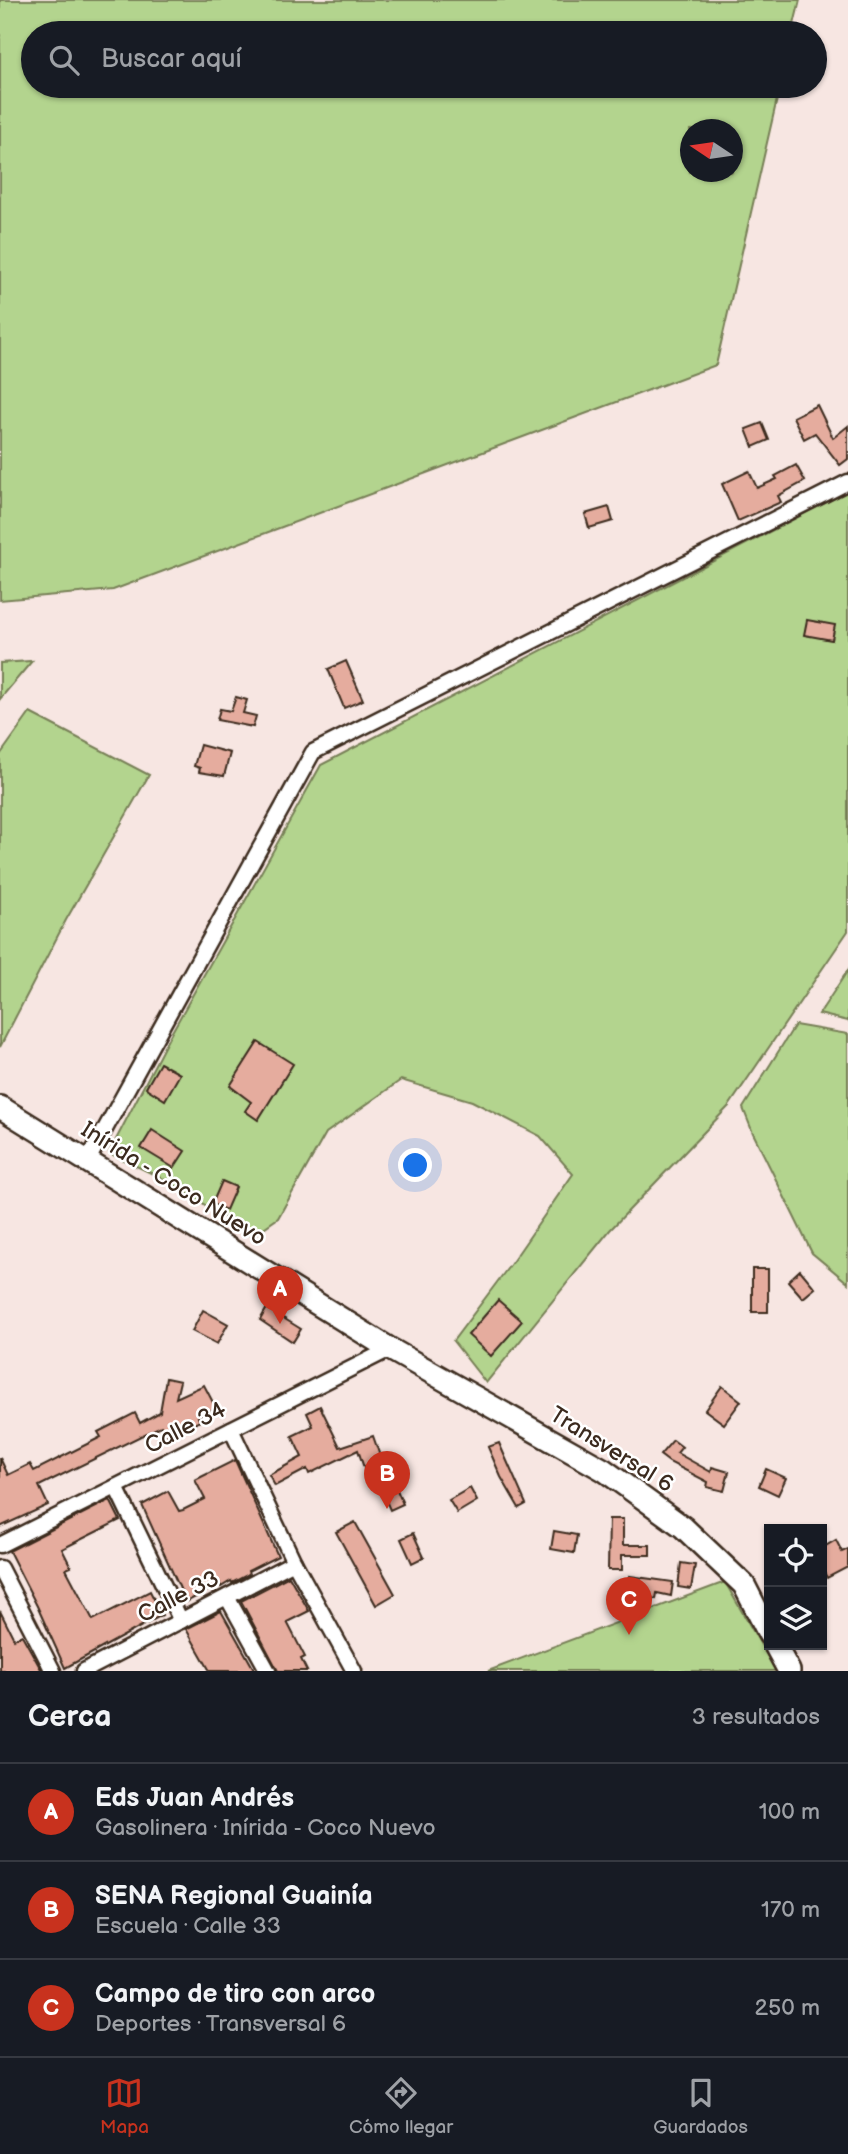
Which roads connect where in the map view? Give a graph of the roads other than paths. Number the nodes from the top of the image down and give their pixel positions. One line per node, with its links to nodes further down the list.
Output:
1 (848, 482): 3 (street)
2 (0, 1107): 3 (street, Inírida - Coco Nuevo)
3 (88, 1160): 4 (street, Inírida - Coco Nuevo)
4 (390, 1349): 5 (street, Calle 34); 12 (street, Transversal 6)
5 (231, 1429): 6 (street, Calle 34); 8 (street)
6 (116, 1487): 7 (street, Calle 34); 11 (street)
7 (0, 1545)
8 (294, 1562): 10 (street, Calle 33); 17 (street)
9 (0, 1568): 14 (street)
10 (227, 1597): 11 (street, Calle 33); 16 (street)
11 (181, 1621): 15 (street, Calle 33)
12 (764, 1623)
13 (778, 1650): 18 (street)
14 (53, 1671)
15 (84, 1671)
16 (268, 1671)
17 (354, 1671)
18 (789, 1671)

